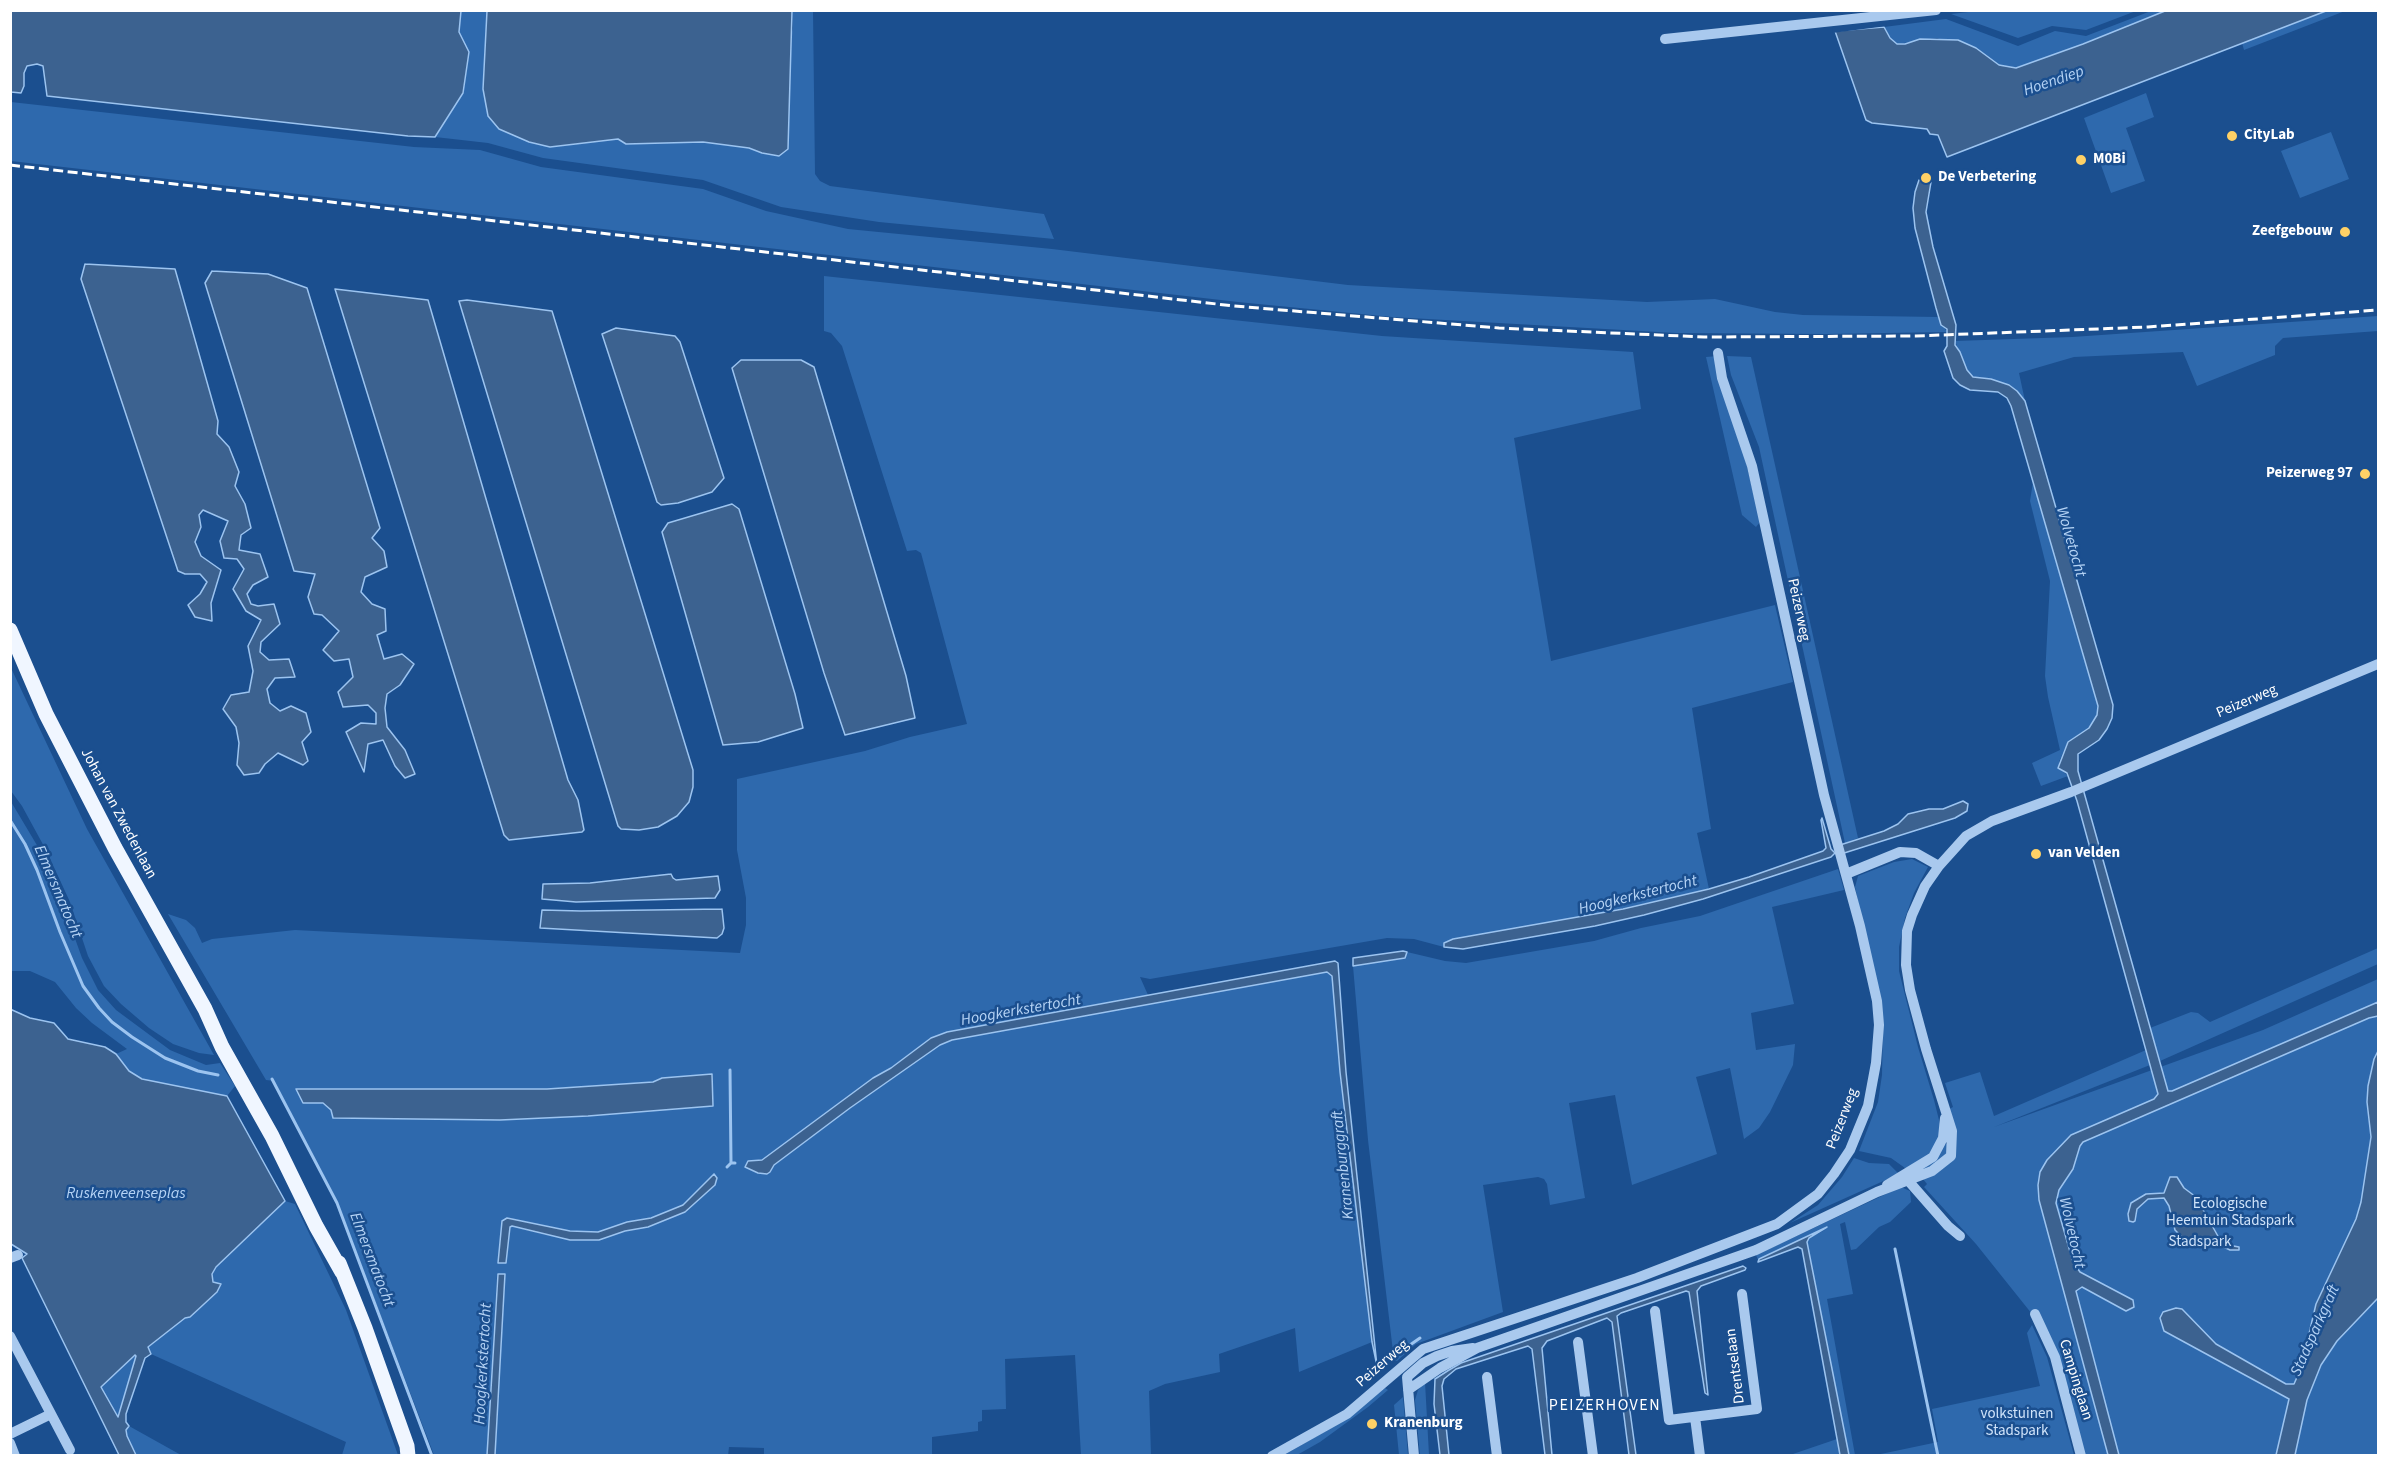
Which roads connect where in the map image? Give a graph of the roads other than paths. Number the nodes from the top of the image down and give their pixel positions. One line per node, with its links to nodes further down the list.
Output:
1 (1936, 10): 2 (street)
2 (1665, 39)
3 (1718, 353): 7 (street, Peizerweg)
4 (10, 630): 25 (main road, Johan van Zwedenlaan)
5 (2379, 664): 6 (street, Peizerweg)
6 (1939, 866): 7 (street); 8 (street, Peizerweg)
7 (1846, 874): 13 (street, Peizerweg)
8 (1906, 1178): 9 (street); 14 (street, Peizerweg)
9 (1960, 1236)
10 (1742, 1294): 21 (street, Drentselaan)
11 (1655, 1311): 21 (street, Drentselaan)
12 (2035, 1314): 32 (street, Campinglaan)
13 (1523, 1317): 14 (street); 27 (street, Peizerweg)
14 (1527, 1331): 17 (street, Peizerweg)
15 (10, 1336): 20 (street)
16 (1578, 1342): 30 (street)
17 (1477, 1348): 19 (street, Peizerweg); 19 (street, Peizerweg)
18 (1487, 1377): 29 (street)
19 (1408, 1390): 28 (street)
20 (51, 1414): 22 (street); 24 (street)
21 (1695, 1417): 31 (street)
22 (10, 1434)
23 (10, 1443): 26 (street)
24 (70, 1450)
25 (409, 1452)
26 (15, 1455)
27 (1272, 1455)
28 (1414, 1455)
29 (1497, 1455)
30 (1593, 1455)
31 (1700, 1455)
32 (2081, 1455)

